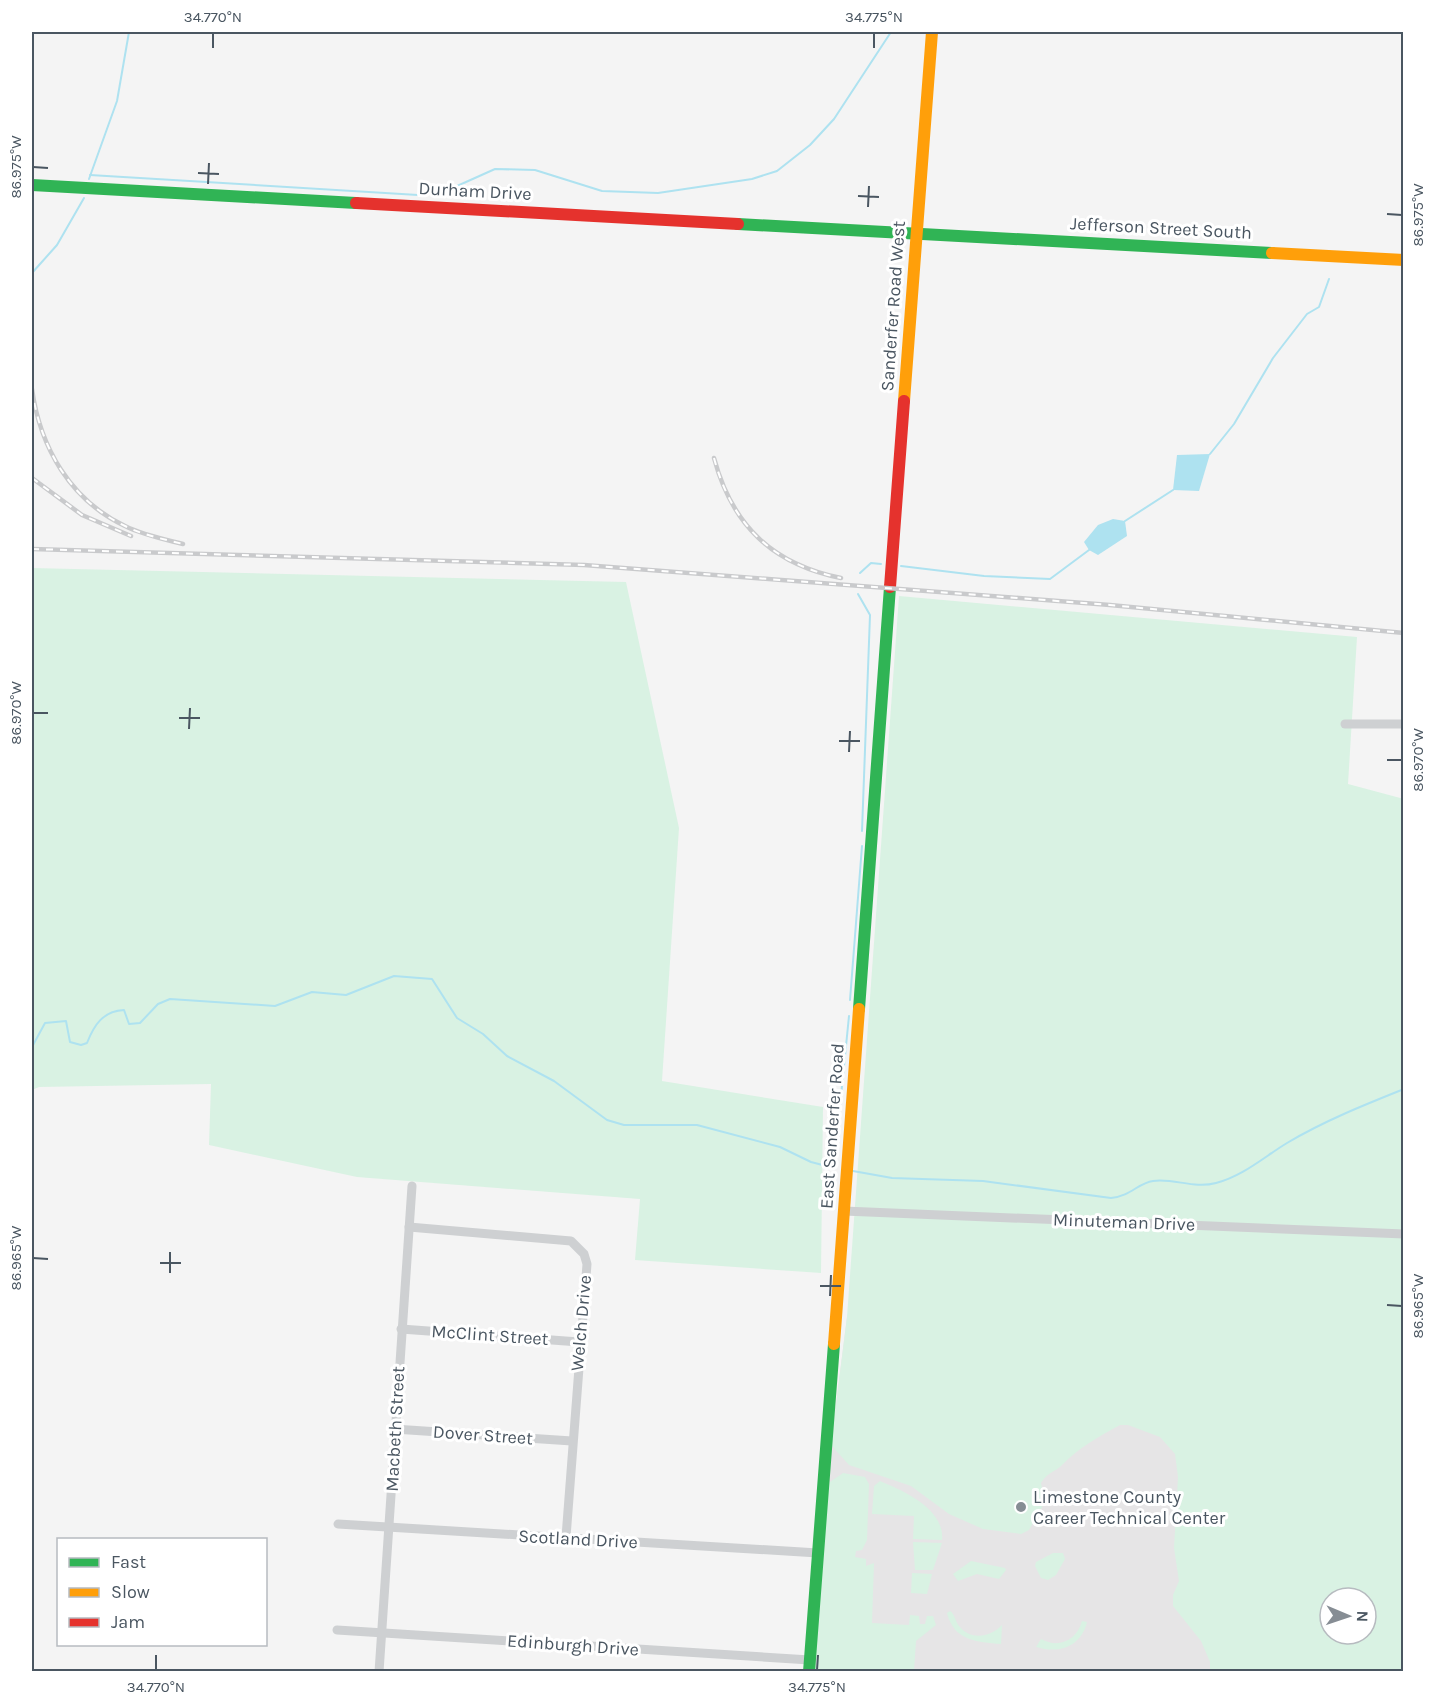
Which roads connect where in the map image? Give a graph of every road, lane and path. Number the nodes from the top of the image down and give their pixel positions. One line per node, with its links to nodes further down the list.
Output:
1 (932, 32): 3 (street, Sanderfer Road West)
2 (32, 185): 3 (street, Durham Drive)
3 (916, 232): 4 (street, Jefferson Street South); 5 (street, Sanderfer Road West)
4 (1404, 260)
5 (890, 584): 9 (street, East Sanderfer Road)
6 (1345, 724): 7 (street)
7 (1404, 724)
8 (412, 1186): 10 (street, Macbeth Street)
9 (844, 1211): 11 (street, Minuteman Drive); 19 (street, East Sanderfer Road)
10 (409, 1227): 12 (street, Macbeth Street); 13 (street, Welch Drive)
11 (1404, 1234)
12 (400, 1329): 13 (street, McClint Street); 14 (street, Macbeth Street)
13 (579, 1342): 15 (street, Welch Drive)
14 (394, 1429): 15 (street, Dover Street); 17 (street, Macbeth Street)
15 (572, 1441): 18 (street, Welch Drive)
16 (338, 1524): 17 (street, Scotland Drive)
17 (390, 1527): 18 (street, Scotland Drive); 21 (street, Macbeth Street)
18 (566, 1537): 19 (street, Scotland Drive)
19 (818, 1553): 22 (street, East Sanderfer Road)
20 (337, 1630): 21 (street, Edinburgh Drive)
21 (383, 1633): 22 (street, Edinburgh Drive); 23 (street, Macbeth Street)
22 (809, 1666)
23 (379, 1671)

